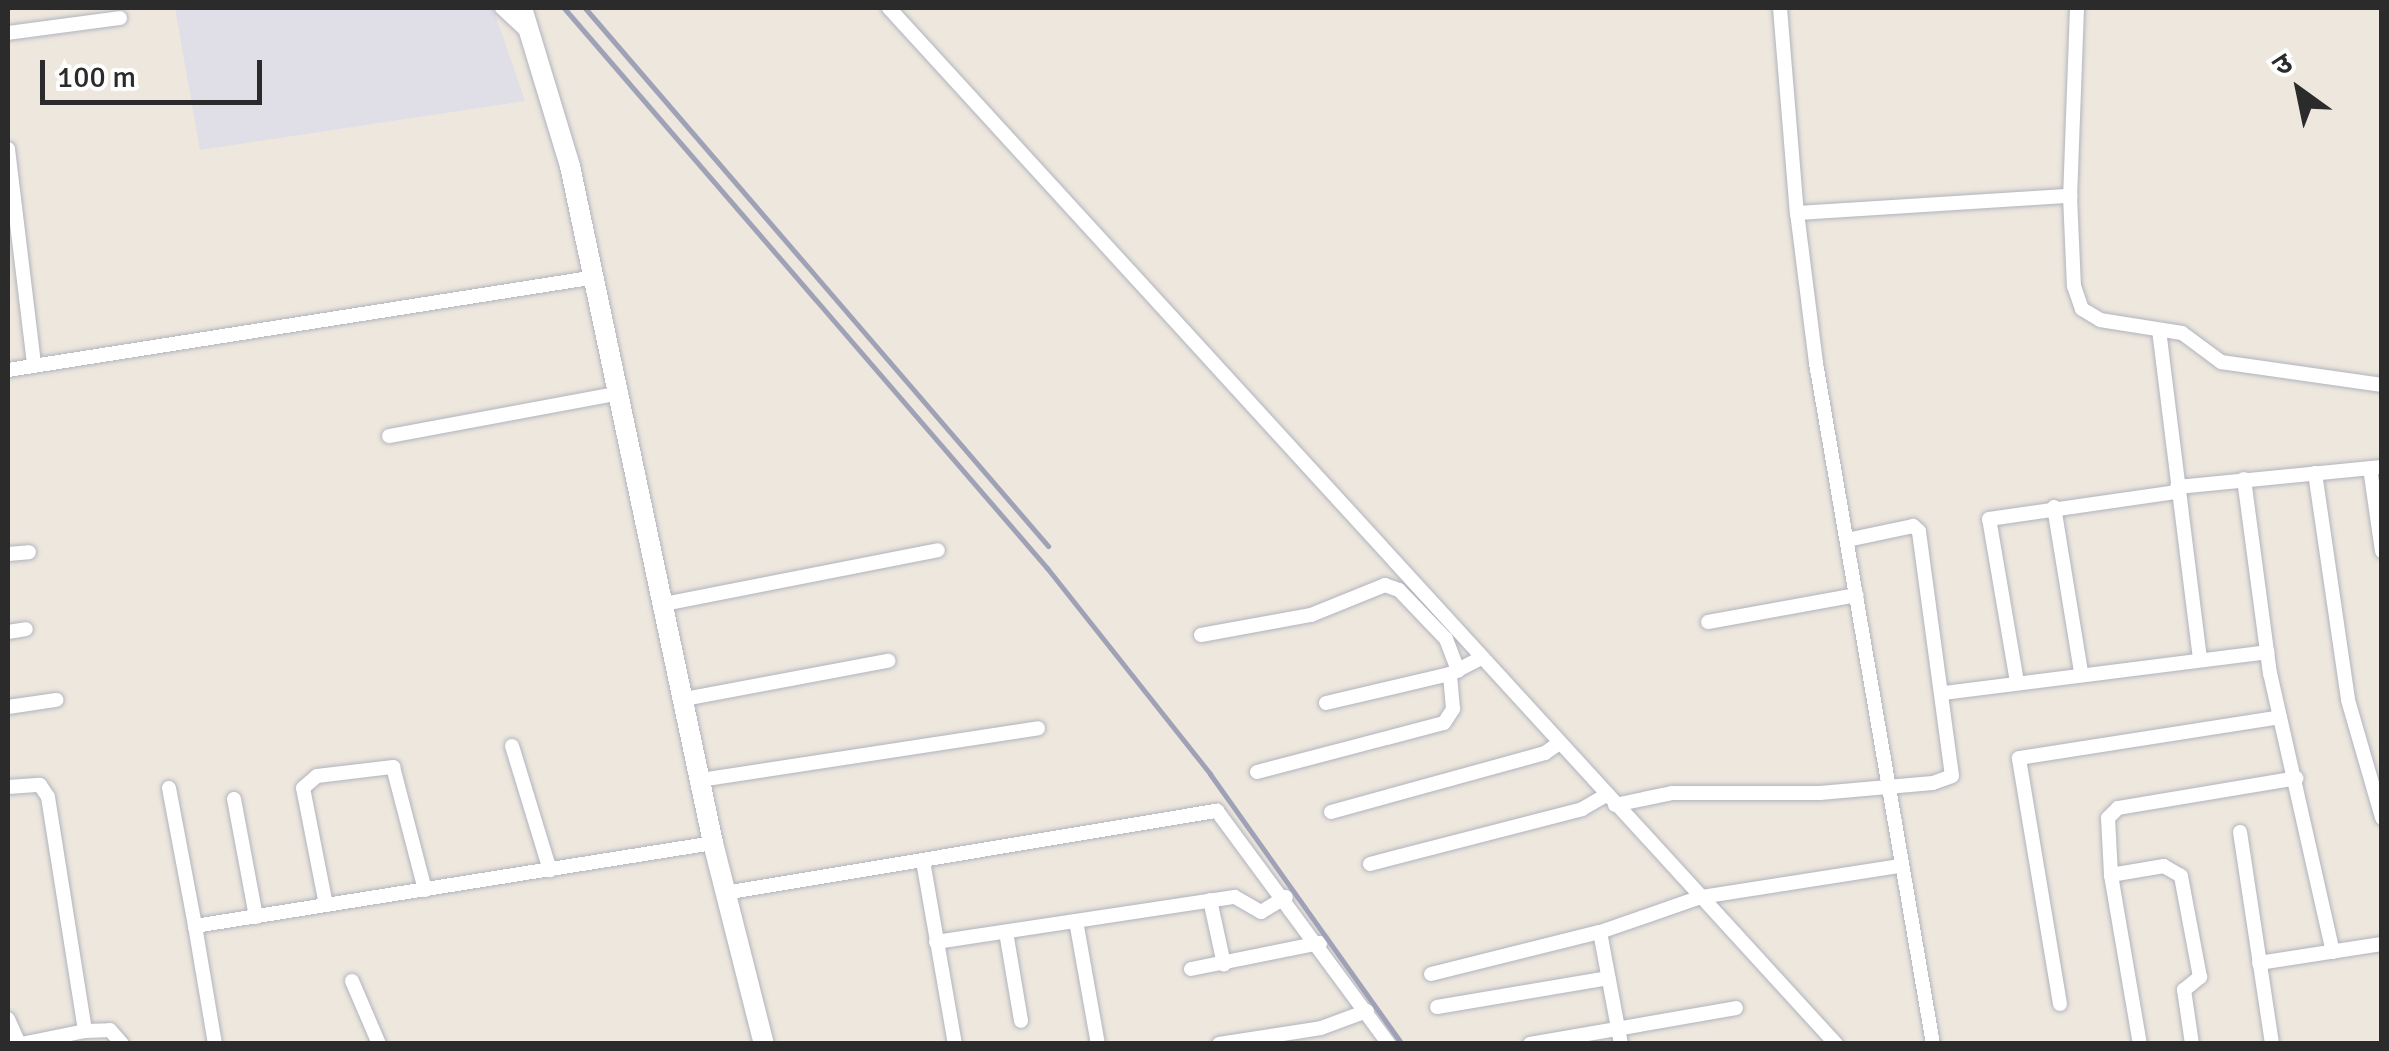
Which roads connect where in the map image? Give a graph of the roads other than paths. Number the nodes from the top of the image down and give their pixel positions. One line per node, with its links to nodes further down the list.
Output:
1 (502, 8): 8 (street)
2 (522, 8): 8 (street)
3 (889, 8): 38 (street)
4 (1780, 8): 11 (street)
5 (2078, 8): 10 (street)
6 (120, 18): 7 (street)
7 (8, 33)
8 (532, 36): 12 (street)
9 (8, 149): 14 (street)
10 (2070, 196): 11 (street); 13 (street)
11 (1797, 212): 24 (street)
12 (596, 277): 14 (street); 17 (street)
13 (2159, 330): 16 (street); 22 (street)
14 (34, 365): 15 (street)
15 (8, 370)
16 (2382, 385)
17 (621, 392): 18 (street); 30 (street)
18 (390, 436)
19 (2376, 467): 20 (street); 27 (street)
20 (2315, 473): 21 (street); 59 (street)
21 (2244, 479): 22 (street); 35 (street)
22 (2177, 490): 23 (street); 36 (street)
23 (2054, 508): 39 (street); 40 (street)
24 (1848, 540): 29 (street); 41 (street)
25 (938, 550): 30 (street)
26 (28, 552): 28 (street)
27 (2382, 552)
28 (8, 554)
29 (1857, 595): 31 (street); 53 (street)
30 (664, 604): 42 (street)
31 (1708, 622)
32 (26, 629): 33 (street)
33 (8, 632)
34 (1201, 635): 38 (street)
35 (2267, 652): 36 (street); 46 (street)
36 (2200, 658): 39 (street)
37 (888, 661): 42 (street)
38 (1467, 666): 44 (street); 49 (street); 50 (street)
39 (2081, 672): 40 (street)
40 (2017, 682): 41 (street)
41 (1944, 692): 53 (street)
42 (684, 698): 52 (street)
43 (56, 700): 45 (street)
44 (1326, 702)
45 (8, 707)
46 (2280, 717): 51 (street); 88 (street)
47 (1038, 728): 52 (street)
48 (512, 746): 65 (street)
49 (1553, 748): 57 (street); 58 (street)
50 (1258, 772)
51 (2297, 778): 66 (street); 81 (street)
52 (700, 780): 61 (street)
53 (1889, 784): 57 (street); 64 (street)
54 (8, 788): 95 (street)
55 (169, 788): 75 (street)
56 (234, 799): 73 (street)
57 (1604, 800): 63 (street); 71 (street)
58 (1331, 812)
59 (2382, 818)
60 (2240, 832): 82 (street)
61 (713, 843): 65 (street); 68 (street)
62 (924, 860): 68 (street); 69 (street); 78 (street)
63 (1370, 864)
64 (1900, 866): 71 (street); 108 (street)
65 (550, 870): 67 (street)
66 (2111, 875): 109 (street); 110 (street)
67 (424, 890): 72 (street); 72 (street)
68 (726, 892): 100 (street)
69 (1286, 897): 70 (street); 79 (street)
70 (1210, 900): 74 (street); 83 (street)
71 (1694, 900): 77 (street); 107 (street)
72 (326, 906): 73 (street)
73 (256, 917): 75 (street)
74 (1076, 921): 76 (street); 102 (street)
75 (195, 926): 98 (street)
76 (1006, 932): 78 (street); 93 (street)
77 (1600, 932): 85 (street); 86 (street)
78 (936, 942): 101 (street)
79 (1320, 944): 83 (street); 91 (street)
80 (2382, 944): 81 (street)
81 (2333, 952): 82 (street)
82 (2259, 963): 111 (street)
83 (1224, 964): 84 (street)
84 (1191, 969)
85 (1431, 974)
86 (1609, 978): 89 (street); 94 (street)
87 (352, 982): 99 (street)
88 (2060, 1004)
89 (1437, 1008)
90 (1736, 1008): 94 (street)
91 (1367, 1011): 103 (street); 104 (street)
92 (8, 1019): 96 (street)
93 (1021, 1021)
94 (1618, 1027): 105 (street); 106 (street)
95 (85, 1031): 96 (street); 97 (street)
96 (20, 1044)
97 (122, 1044)
98 (215, 1044)
99 (379, 1044)
100 (764, 1044)
101 (955, 1044)
102 (1098, 1044)
103 (1219, 1044)
104 (1390, 1044)
105 (1530, 1044)
106 (1621, 1044)
107 (1836, 1044)
108 (1933, 1044)
109 (2140, 1044)
110 (2192, 1044)
111 (2272, 1044)

